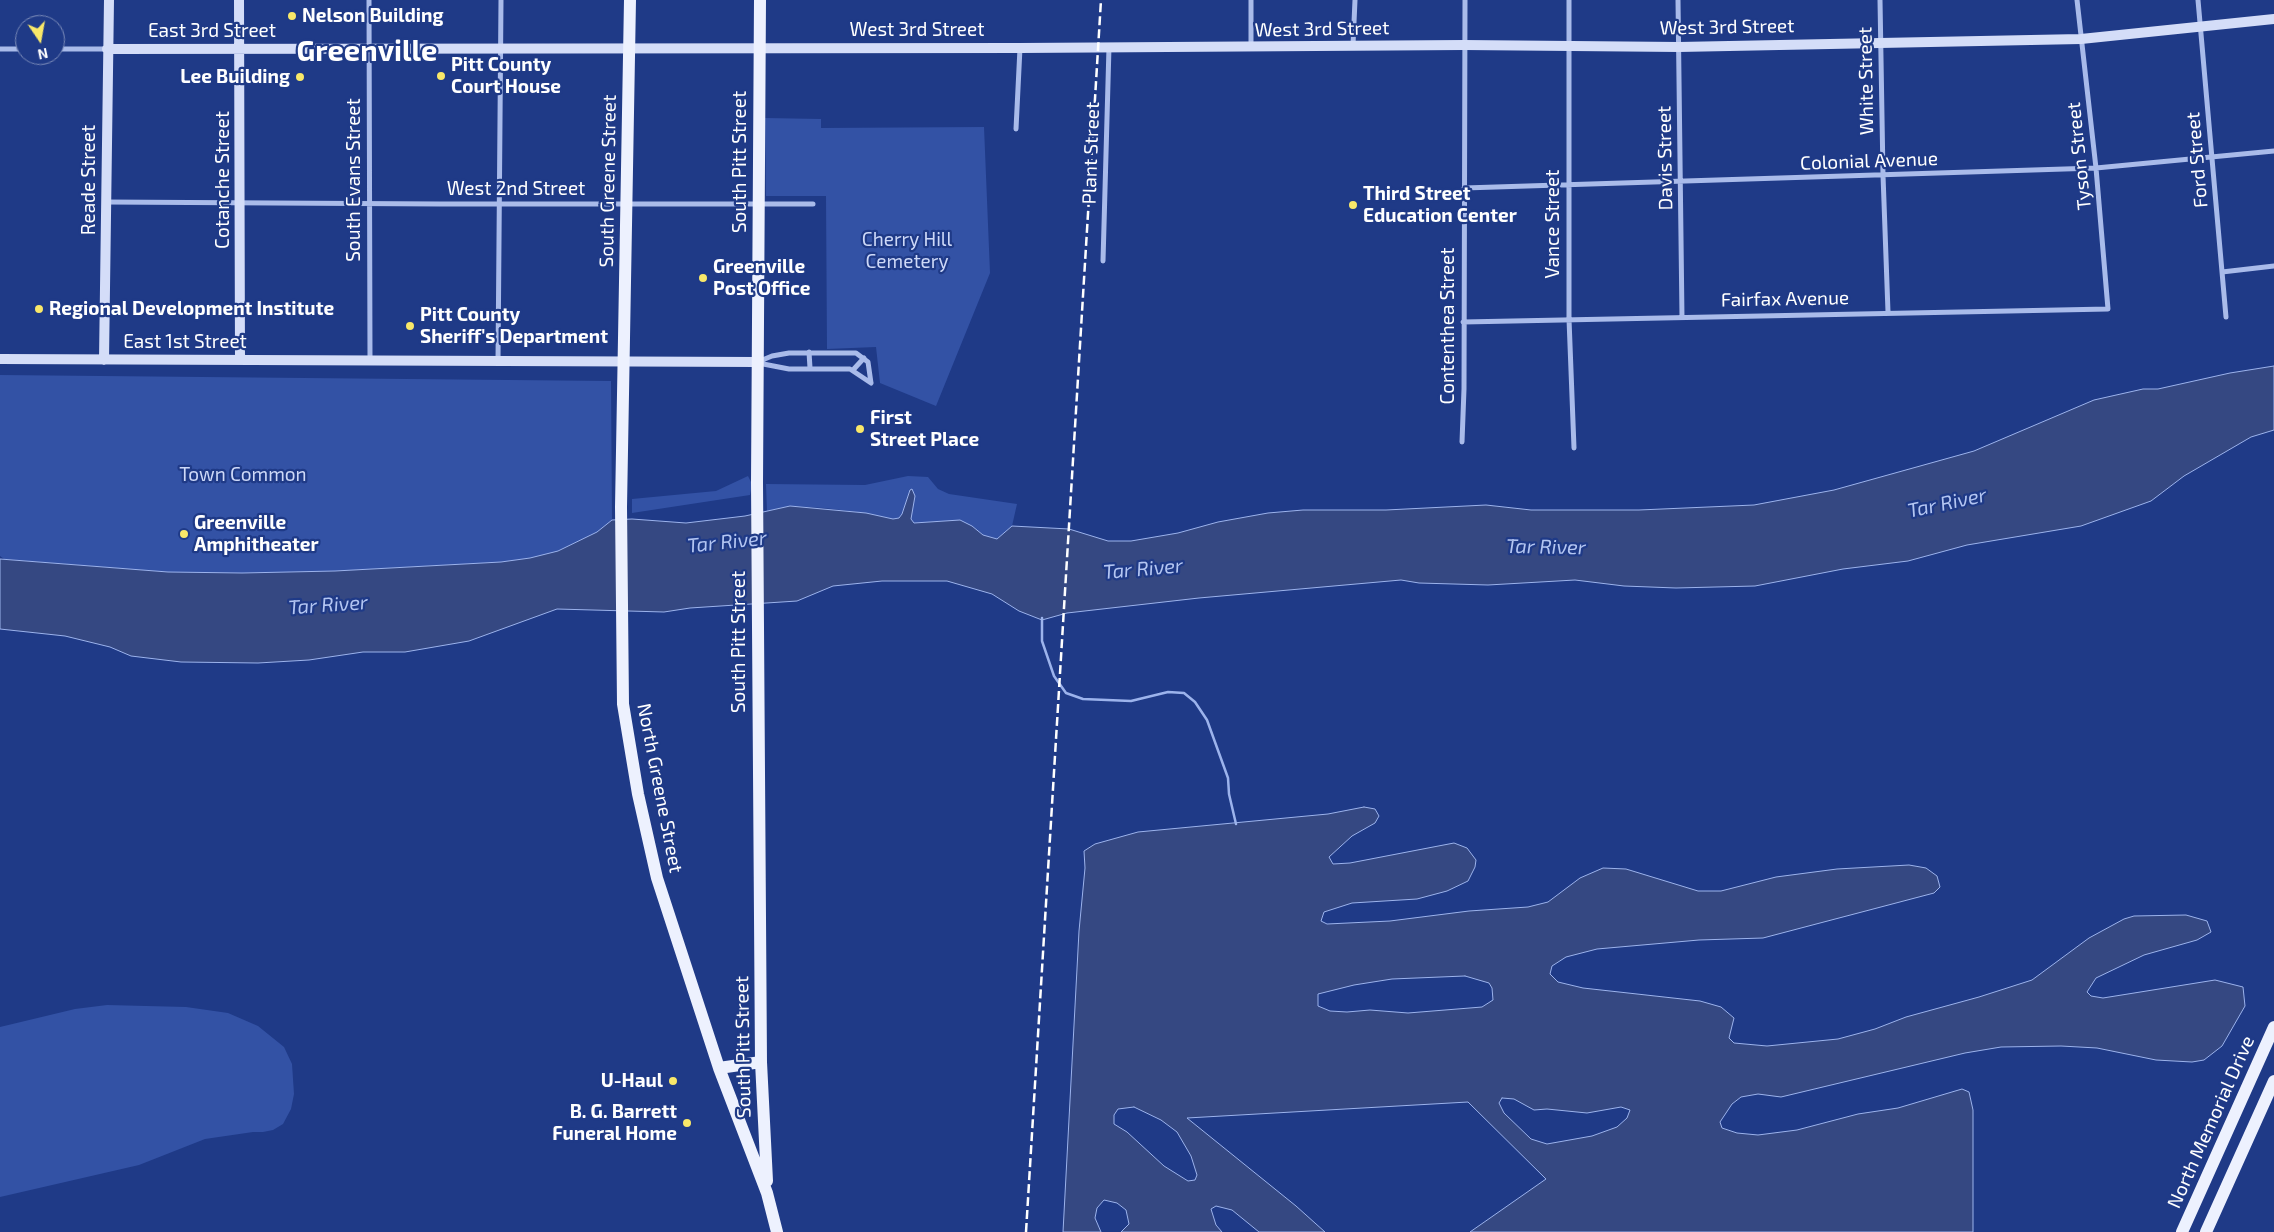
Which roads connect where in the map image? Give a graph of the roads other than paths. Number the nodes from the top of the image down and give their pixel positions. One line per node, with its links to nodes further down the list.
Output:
1 (108, 0): 32 (street, Reade Street)
2 (239, 0): 34 (street, Cotanche Street)
3 (369, 0): 33 (street, South Evans Street)
4 (501, 0): 25 (street)
5 (630, 0): 26 (main road, South Greene Street)
6 (760, 0): 27 (main road, South Pitt Street)
7 (1251, 0): 23 (street)
8 (1354, 0): 19 (street)
9 (1465, 0): 20 (street, Contenthea Street)
10 (1569, 0): 21 (street, Vance Street)
11 (1678, 0): 24 (street, Davis Street)
12 (1880, 0): 18 (street, White Street)
13 (2077, 0): 17 (street, Tyson Street)
14 (2198, 0): 16 (street, Ford Street)
15 (2274, 19): 16 (street, West 3rd Street)
16 (2200, 26): 17 (street, West 3rd Street); 37 (street, Ford Street)
17 (2081, 39): 18 (street, West 3rd Street); 38 (street, Tyson Street)
18 (1881, 42): 24 (street, West 3rd Street); 39 (street, White Street)
19 (1353, 45): 20 (street, West 3rd Street); 23 (street, West 3rd Street)
20 (1464, 45): 21 (street, West 3rd Street); 42 (street, Contenthea Street)
21 (1568, 45): 24 (street, West 3rd Street); 41 (street, Vance Street)
22 (1109, 47): 23 (street, West 3rd Street); 28 (street, West 3rd Street); 50 (street, Plant Street)
23 (1251, 47)
24 (1679, 47): 40 (street, Davis Street)
25 (500, 48): 26 (street, West 3rd Street); 33 (street, West 3rd Street); 46 (street)
26 (629, 48): 27 (street, West 3rd Street); 47 (main road, South Greene Street)
27 (759, 48): 28 (street, West 3rd Street); 48 (main road, South Pitt Street)
28 (1020, 48): 35 (street)
29 (0, 49): 30 (street)
30 (15, 49)
31 (65, 49): 32 (street, East 3rd Street)
32 (108, 49): 34 (street, East 3rd Street); 43 (street, Reade Street)
33 (369, 49): 34 (street, East 3rd Street); 45 (street, South Evans Street)
34 (240, 50): 44 (street, Cotanche Street)
35 (1016, 129)
36 (2274, 151): 37 (street, Colonial Avenue)
37 (2212, 158): 38 (street, Colonial Avenue); 52 (street, Ford Street)
38 (2096, 168): 39 (street, Colonial Avenue); 53 (street, Tyson Street)
39 (1883, 175): 40 (street, Colonial Avenue); 54 (street, White Street)
40 (1680, 182): 41 (street, Colonial Avenue); 55 (street, Davis Street)
41 (1568, 184): 42 (street, Colonial Avenue); 57 (street, Vance Street)
42 (1464, 188): 58 (street, Contenthea Street)
43 (106, 202): 44 (street, West 2nd Street); 62 (street, Reade Street)
44 (240, 203): 45 (street, West 2nd Street); 63 (street, Cotanche Street)
45 (369, 204): 46 (street, West 2nd Street); 64 (street, South Evans Street)
46 (500, 204): 47 (street, West 2nd Street); 65 (street)
47 (627, 204): 48 (street, West 2nd Street); 66 (main road, South Greene Street)
48 (758, 204): 49 (street, West 2nd Street); 67 (main road, South Pitt Street)
49 (813, 204)
50 (1103, 261)
51 (2274, 266): 52 (street)
52 (2222, 272): 56 (street, Ford Street)
53 (2108, 309): 54 (street, Fairfax Avenue)
54 (1888, 312): 55 (street, Fairfax Avenue)
55 (1682, 317): 57 (street, Fairfax Avenue)
56 (2226, 317)
57 (1569, 319): 58 (street, Fairfax Avenue); 71 (street, Vance Street)
58 (1463, 322): 70 (street, Contenthea Street)
59 (810, 352): 60 (street); 67 (street); 68 (street)
60 (864, 358): 69 (street); 69 (street)
61 (0, 359): 62 (street, East 1st Street)
62 (104, 360): 63 (street, East 1st Street)
63 (240, 360): 64 (street, East 1st Street)
64 (370, 360): 65 (street, East 1st Street)
65 (498, 361): 66 (street, East 1st Street)
66 (624, 362): 67 (street, East 1st Street); 74 (main road, North Greene Street)
67 (757, 362): 68 (street); 73 (main road, South Pitt Street)
68 (810, 368): 69 (street)
69 (853, 370)
70 (1462, 442)
71 (1574, 448)
72 (2274, 1027): 78 (main road, North Memorial Drive)
73 (761, 1062): 74 (main road); 76 (main road, South Pitt Street)
74 (719, 1068): 76 (main road, North Greene Street)
75 (2274, 1081): 79 (main road)
76 (768, 1193): 77 (main road, North Greene Street)
77 (777, 1232)
78 (2182, 1232)
79 (2206, 1232)

